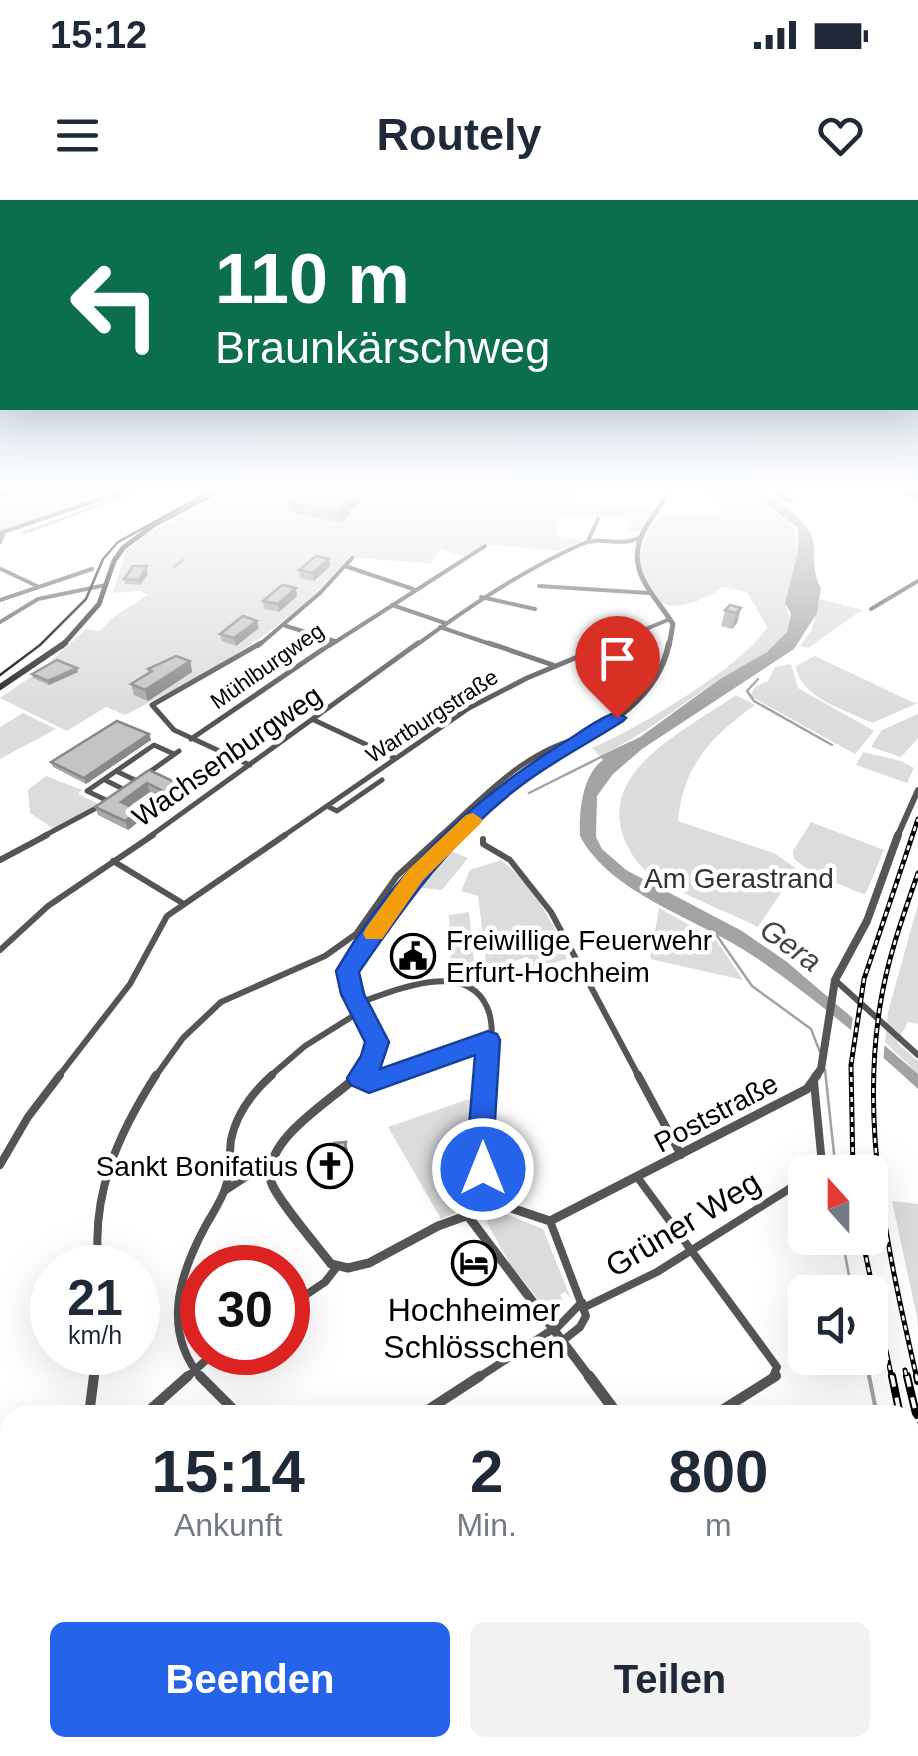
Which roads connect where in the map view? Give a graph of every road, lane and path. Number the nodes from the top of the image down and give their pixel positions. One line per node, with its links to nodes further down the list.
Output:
1 (111, 566): 9 (main road)
2 (345, 566): 12 (street); 22 (street)
3 (453, 566): 12 (street, Mühlburgweg)
4 (541, 566): 14 (street, Wachsenburgweg)
5 (635, 566): 13 (street)
6 (1, 569): 11 (street)
7 (92, 569): 11 (street)
8 (918, 581): 18 (street)
9 (106, 585): 19 (street); 24 (main road)
10 (540, 586): 13 (street)
11 (39, 587): 15 (street)
12 (414, 589): 16 (street, Mühlburgweg)
13 (649, 594): 20 (street)
14 (480, 597): 17 (street); 23 (street, Wachsenburgweg)
15 (2, 600): 19 (street)
16 (391, 605): 23 (street); 25 (street, Mühlburgweg)
17 (535, 609)
18 (870, 609)
19 (18, 610): 21 (street)
20 (670, 618): 27 (street, Wartburgstraße); 30 (street)
21 (0, 622)
22 (285, 625): 25 (street); 31 (street)
23 (442, 625): 27 (street); 29 (street, Wachsenburgweg)
24 (74, 635): 26 (main road)
25 (335, 641): 31 (street, Mühlburgweg)
26 (66, 642): 28 (main road)
27 (554, 666): 33 (street, Wartburgstraße)
28 (0, 687)
29 (313, 720): 33 (street); 36 (street, Wachsenburgweg)
30 (587, 736): 47 (street); 50 (street)
31 (191, 739): 36 (street)
32 (141, 754): 34 (street); 35 (street); 35 (street)
33 (395, 758): 45 (street, Wartburgstraße)
34 (129, 762): 37 (street); 38 (street)
35 (161, 764): 38 (street)
36 (251, 766): 49 (street, Wachsenburgweg)
37 (116, 771): 39 (street); 41 (street)
38 (150, 772): 41 (street)
39 (104, 780): 42 (street); 44 (street)
40 (382, 780): 45 (street, Wartburgstraße)
41 (137, 781): 42 (street)
42 (124, 790): 44 (street)
43 (918, 790): 53 (street, Poststraße)
44 (108, 801): 48 (street)
45 (329, 807): 51 (street, Wartburgstraße)
46 (483, 839): 60 (street)
47 (426, 848): 50 (street); 71 (street)
48 (0, 860)
49 (113, 861): 51 (street); 52 (street, Wachsenburgweg)
50 (407, 886): 54 (street)
51 (184, 904): 62 (street, Wartburgstraße)
52 (0, 950)
53 (834, 985): 56 (street); 58 (street, Poststraße)
54 (359, 1007): 55 (street); 57 (street); 61 (street)
55 (488, 1040): 57 (street); 68 (street)
56 (918, 1055)
57 (360, 1078): 63 (street)
58 (814, 1081): 59 (street); 60 (street, Poststraße)
59 (821, 1155)
60 (682, 1156): 65 (street, Poststraße)
61 (230, 1165): 64 (street); 67 (street)
62 (0, 1166)
63 (269, 1172): 64 (street); 74 (street)
64 (246, 1177): 67 (street)
65 (638, 1178): 70 (street, Poststraße); 73 (street)
66 (788, 1189): 73 (street, Grüner Weg)
67 (226, 1190): 72 (street)
68 (506, 1204): 69 (street); 70 (street)
69 (468, 1216): 74 (street); 79 (street)
70 (550, 1221): 77 (street)
71 (96, 1245)
72 (197, 1245)
73 (692, 1248): 77 (street, Grüner Weg); 89 (street)
74 (336, 1268): 76 (street)
75 (180, 1287): 78 (street)
76 (310, 1293)
77 (583, 1305): 79 (street); 80 (street)
78 (180, 1315)
79 (553, 1330): 80 (street); 84 (street)
80 (562, 1342): 88 (street)
81 (94, 1375): 85 (street)
82 (190, 1375): 86 (street)
83 (201, 1375): 87 (street)
84 (437, 1404)
85 (90, 1405)
86 (156, 1405)
87 (229, 1405)
88 (610, 1405)
89 (730, 1405)

